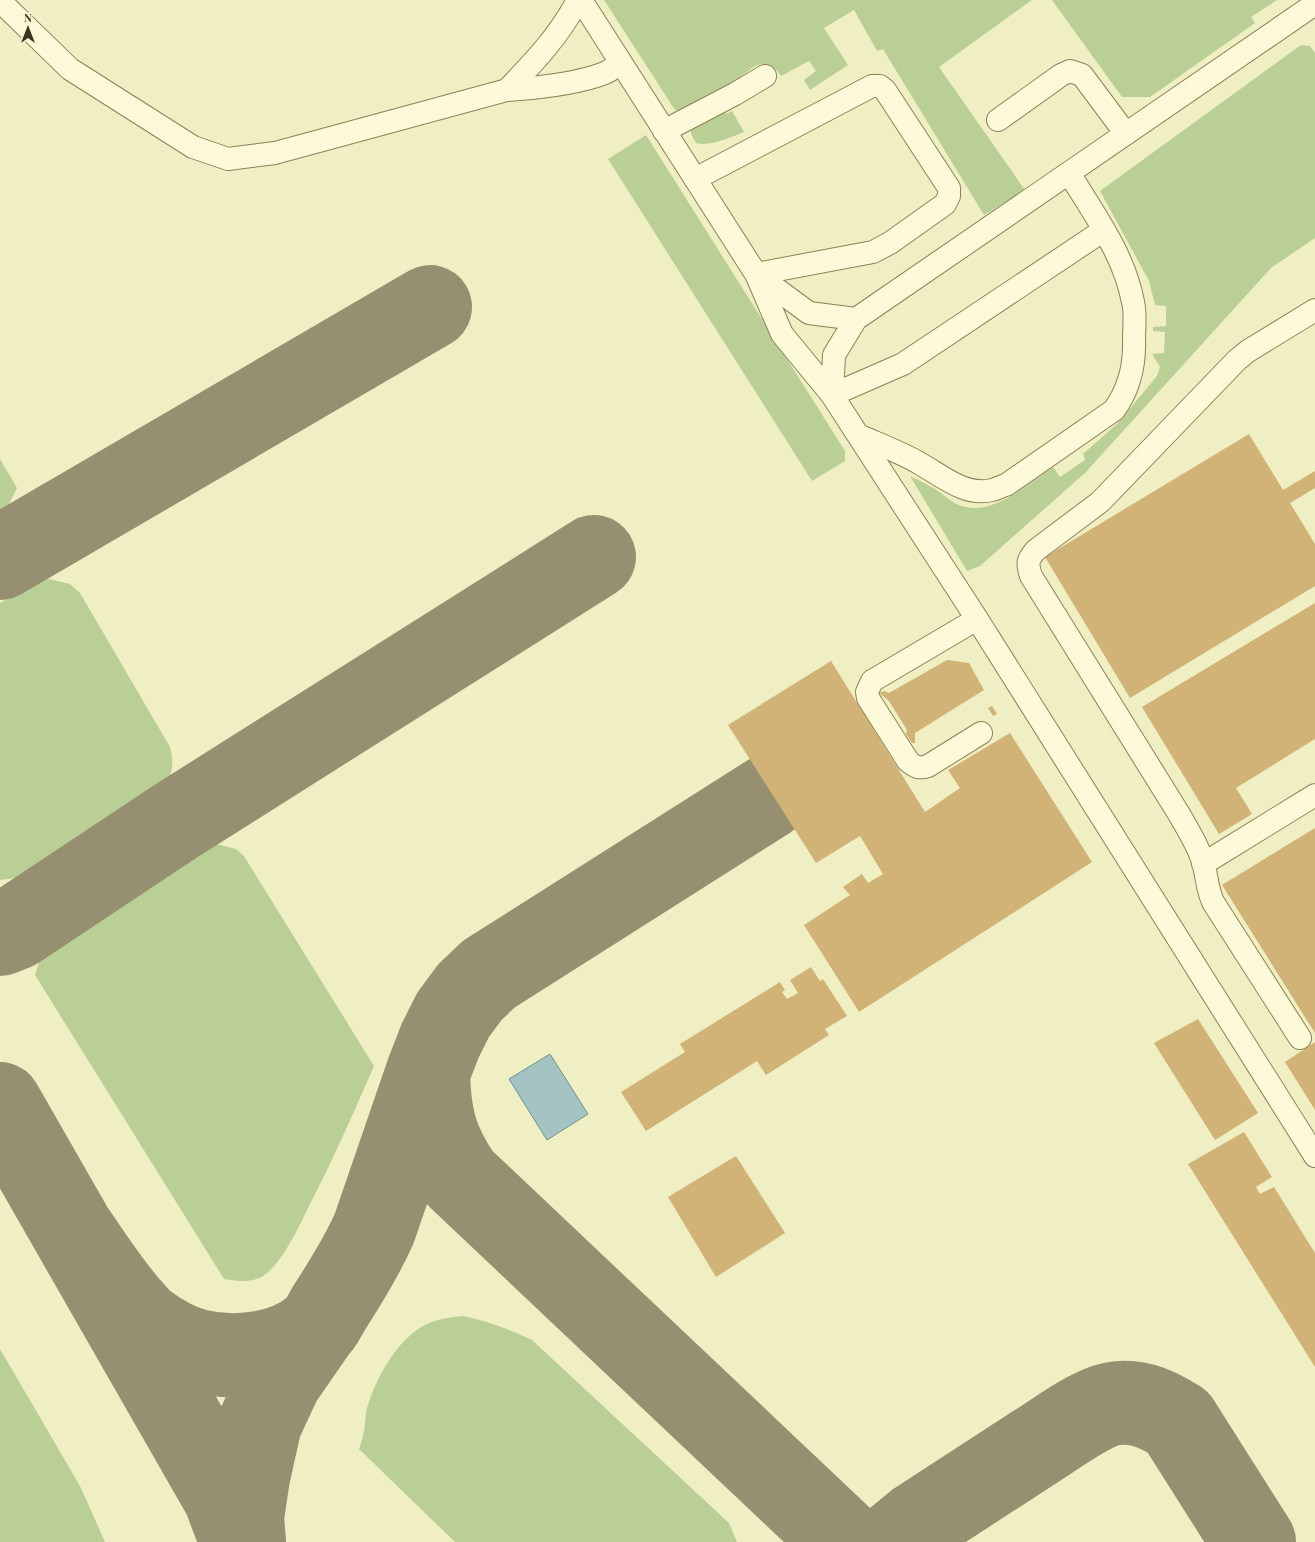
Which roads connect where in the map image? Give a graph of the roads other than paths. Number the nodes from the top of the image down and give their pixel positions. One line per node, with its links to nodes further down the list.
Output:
1 (578, 0): 7 (lane)
2 (581, 0): 5 (lane)
3 (0, 1): 7 (lane)
4 (1315, 4): 10 (lane)
5 (621, 63): 7 (lane); 9 (lane)
6 (765, 76): 9 (lane)
7 (507, 90)
8 (998, 120): 10 (lane)
9 (664, 131): 12 (lane)
10 (1126, 134): 11 (lane)
11 (1069, 173): 13 (lane); 16 (lane)
12 (695, 179): 14 (lane); 14 (lane)
13 (1104, 230): 17 (lane); 18 (lane)
14 (756, 274): 16 (lane); 17 (lane)
15 (1315, 310): 22 (lane)
16 (856, 319): 17 (lane)
17 (832, 395): 18 (lane)
18 (858, 435): 19 (lane)
19 (977, 619): 20 (lane); 24 (lane)
20 (981, 733)
21 (1315, 795): 22 (lane)
22 (1204, 864): 23 (lane)
23 (1300, 1038)
24 (1315, 1156)

